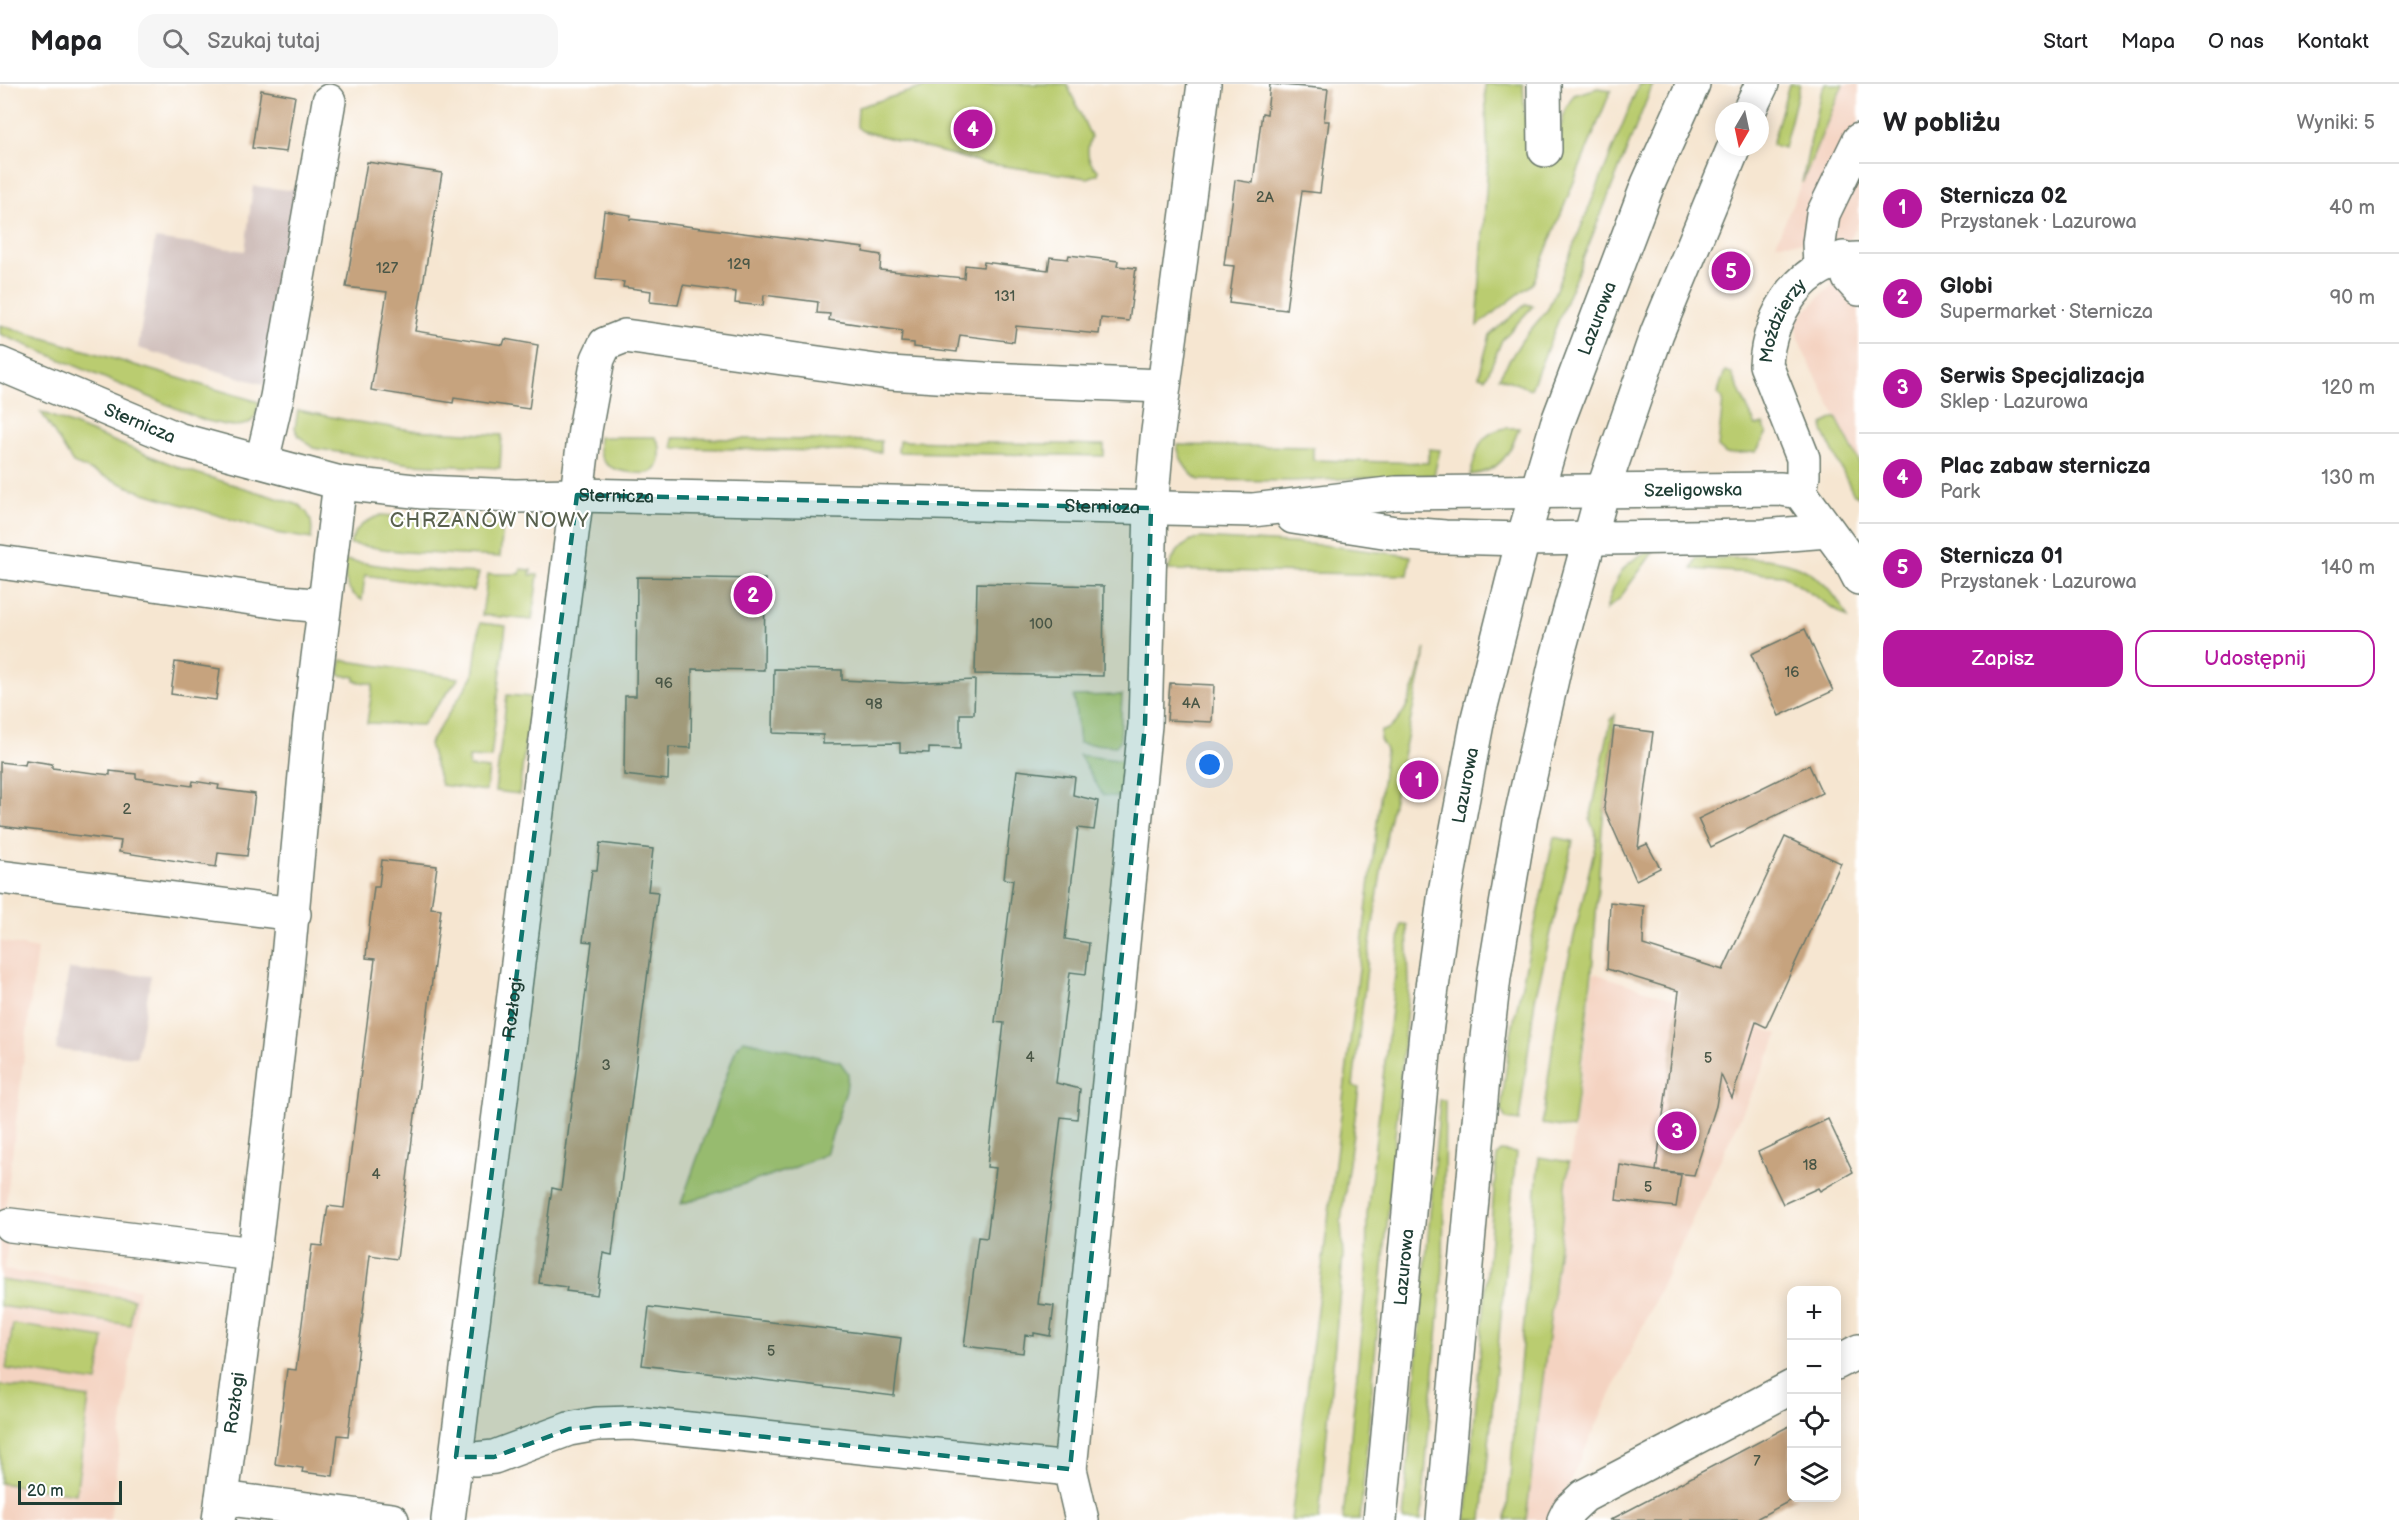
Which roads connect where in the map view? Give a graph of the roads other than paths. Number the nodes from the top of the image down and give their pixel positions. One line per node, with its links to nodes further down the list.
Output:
1 (1204, 84): 13 (street)
2 (1544, 84): 8 (street)
3 (1693, 84): 17 (street, Lazurowa)
4 (1762, 84): 6 (street)
5 (329, 101): 14 (street)
6 (1753, 102)
7 (1859, 140): 10 (street)
8 (1545, 150)
9 (1730, 156): 16 (street)
10 (1841, 261): 11 (street); 18 (street, Moździerzy)
11 (1859, 290)
12 (0, 364): 14 (street, Sternicza)
13 (1163, 386): 19 (street, Rozłogi); 20 (street)
14 (262, 461): 15 (street, Sternicza)
15 (340, 483): 19 (street, Sternicza); 27 (street, Rozłogi)
16 (1603, 490): 17 (street, Szeligowska); 18 (street, Szeligowska); 23 (street)
17 (1537, 491): 21 (street, Sternicza); 24 (street, Lazurowa)
18 (1800, 492): 22 (street)
19 (577, 495): 20 (street, Sternicza); 35 (street, Rozłogi)
20 (1151, 508): 21 (street, Sternicza); 36 (street)
21 (1253, 510): 24 (street, Sternicza)
22 (1828, 531): 23 (street); 26 (street)
23 (1589, 537): 24 (street, Sternicza); 42 (street)
24 (1522, 539): 41 (street, Lazurowa)
25 (0, 562): 27 (street)
26 (1856, 564)
27 (324, 606): 29 (street, Rozłogi)
28 (0, 878): 29 (street)
29 (294, 914): 31 (street, Rozłogi)
30 (10, 1225): 31 (street)
31 (254, 1254): 37 (street, Rozłogi)
32 (1859, 1351): 33 (street)
33 (1841, 1360)
34 (1787, 1389): 43 (street)
35 (456, 1457): 36 (street); 39 (street, Rozłogi)
36 (1070, 1469): 40 (street)
37 (220, 1509): 38 (street, Rozłogi)
38 (392, 1520)
39 (448, 1520)
40 (1082, 1520)
41 (1380, 1520)
42 (1443, 1520)
43 (1564, 1520)

